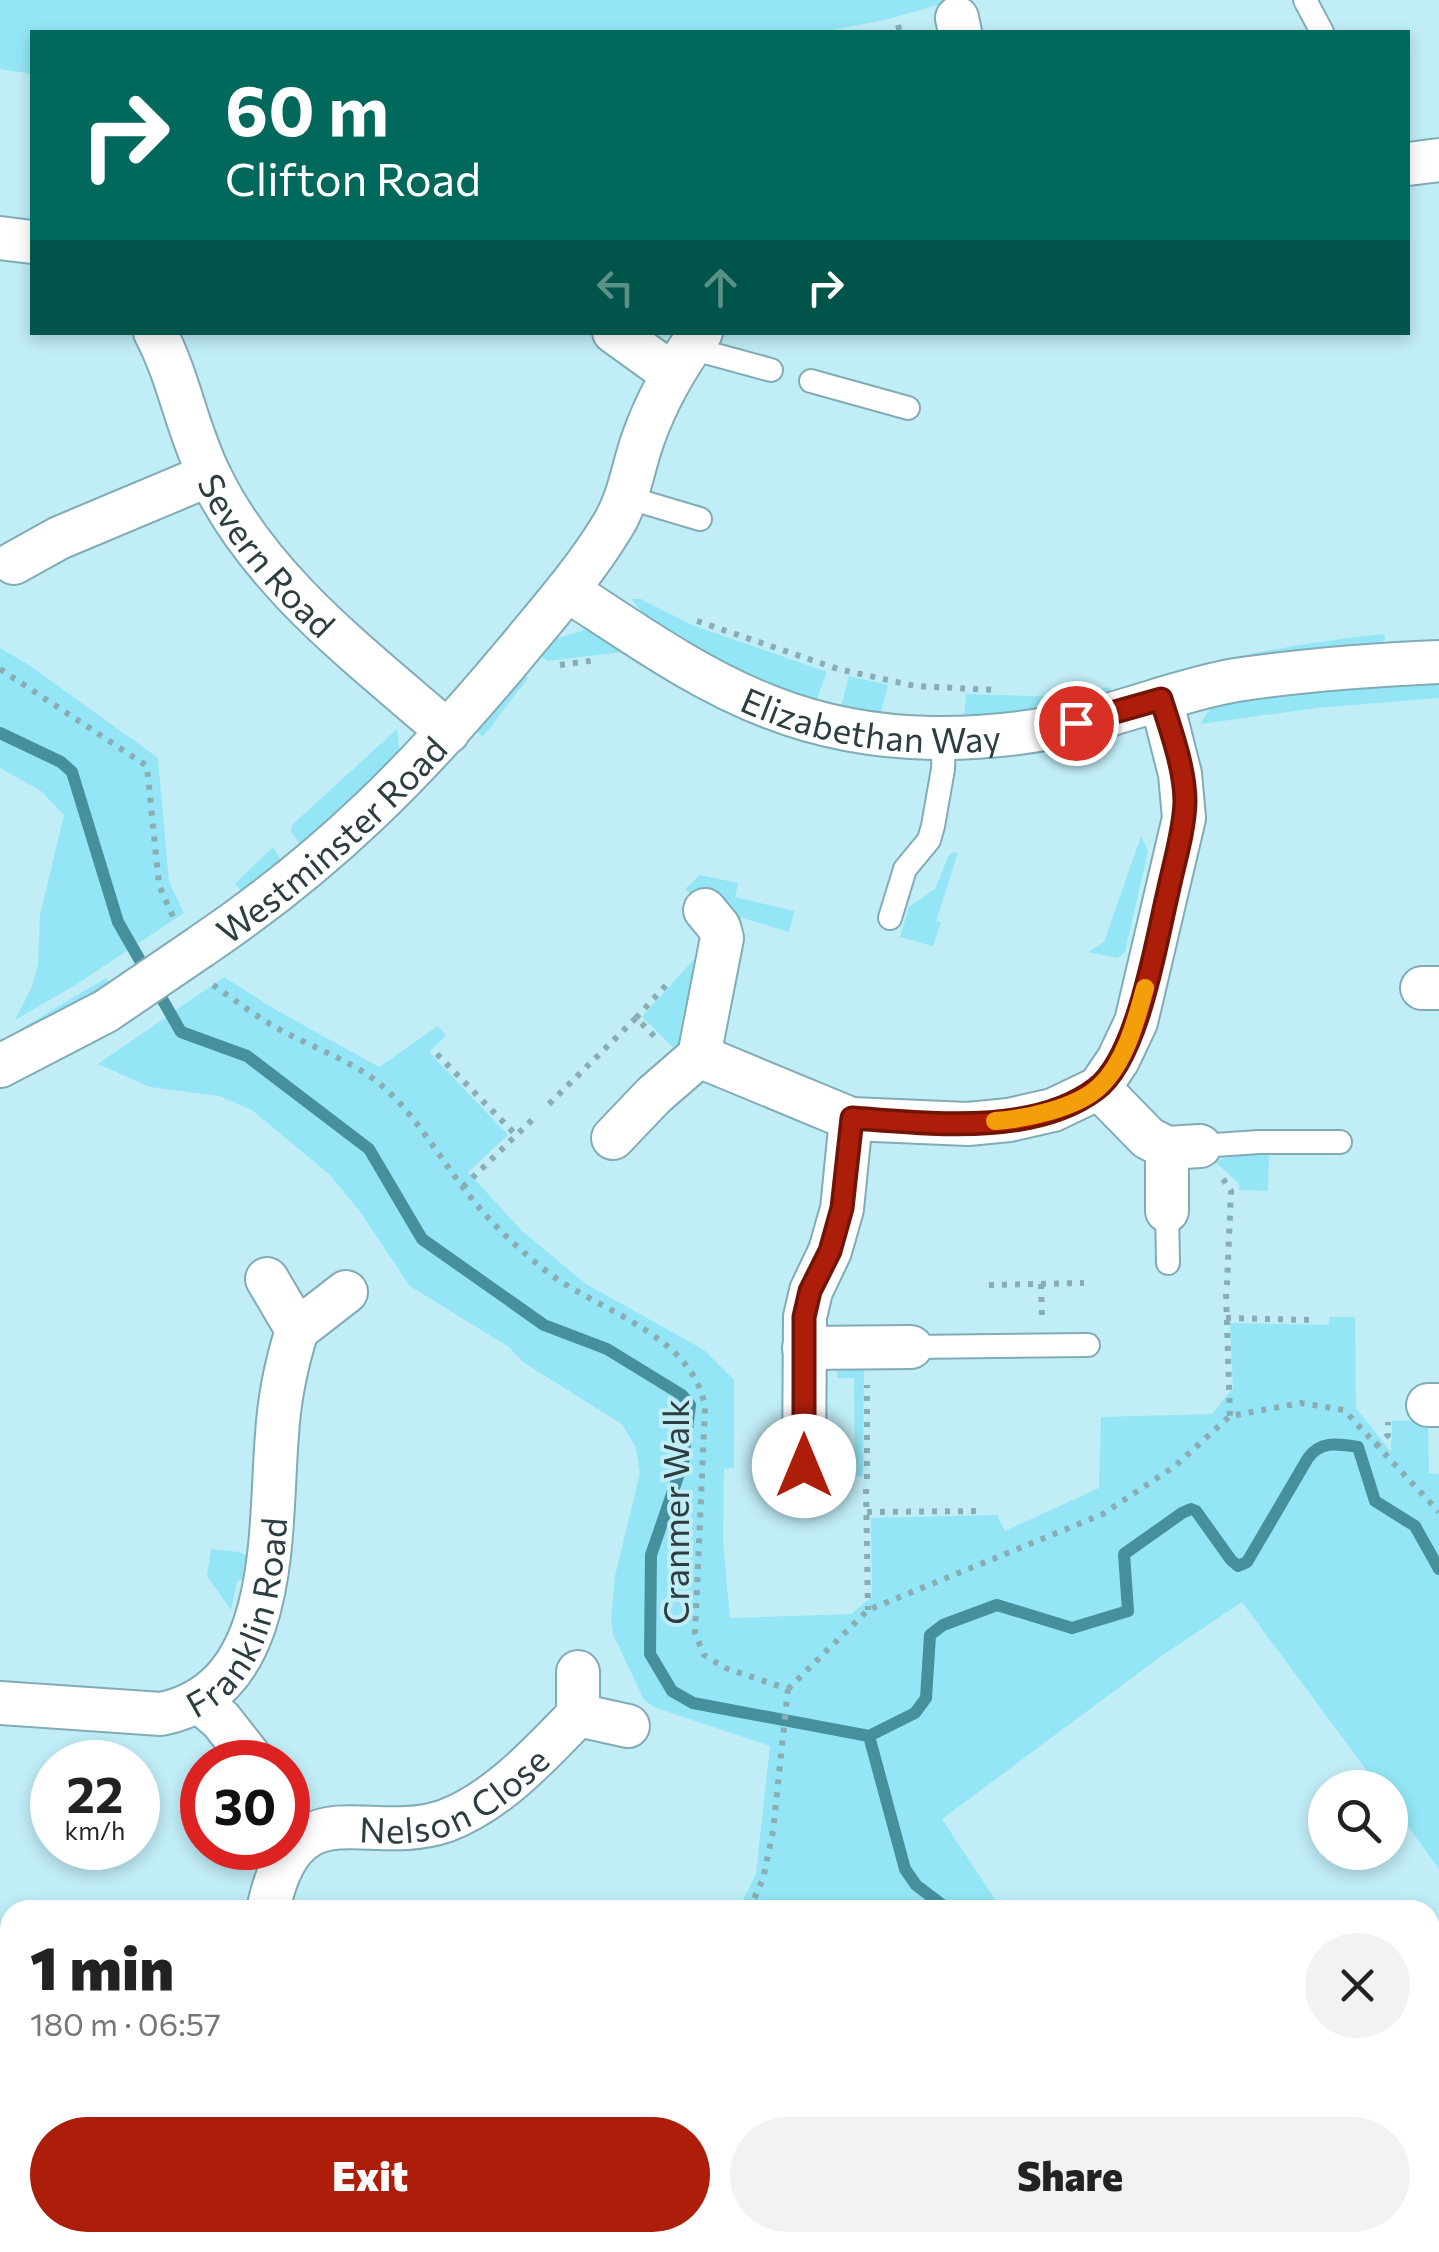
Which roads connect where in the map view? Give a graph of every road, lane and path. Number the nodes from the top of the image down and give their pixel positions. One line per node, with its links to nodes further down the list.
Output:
1 (1304, 0): 2 (lane)
2 (1321, 30)
3 (1439, 160): 4 (street)
4 (1410, 164)
5 (0, 238): 6 (street)
6 (30, 242)
7 (156, 335): 13 (street, Severn Road)
8 (626, 335): 9 (street)
9 (687, 351): 10 (lane); 14 (street, Westminster Road)
10 (771, 370)
11 (811, 380): 12 (lane)
12 (908, 408)
13 (210, 475): 16 (street); 25 (street, Severn Road)
14 (626, 496): 15 (lane); 17 (street, Westminster Road)
15 (700, 519)
16 (5, 564)
17 (568, 590): 25 (street, Westminster Road); 26 (street, Elizabethan Way)
18 (694, 620): 23 (path)
19 (601, 660): 21 (path)
20 (1439, 662): 24 (street, Elizabethan Way)
21 (546, 666)
22 (0, 669): 29 (path)
23 (1000, 690)
24 (1161, 699): 26 (street, Elizabethan Way); 33 (street)
25 (448, 732): 29 (street, Westminster Road)
26 (944, 738): 28 (lane)
27 (705, 910): 32 (street)
28 (890, 918)
29 (194, 950): 31 (street, Westminster Road, bridge); 41 (path, Cranmer Walk)
30 (437, 1054): 37 (path)
31 (3, 1058)
32 (692, 1062): 34 (path); 36 (street); 38 (street)
33 (1098, 1088): 36 (street); 40 (street)
34 (550, 1104)
35 (537, 1115): 37 (path)
36 (852, 1118): 54 (street)
37 (516, 1135): 41 (path)
38 (613, 1138)
39 (1340, 1142): 40 (lane)
40 (1184, 1147): 42 (street); 48 (path)
41 (462, 1187): 64 (path, Cranmer Walk)
42 (1167, 1211): 43 (lane)
43 (1168, 1263)
44 (266, 1279): 50 (street)
45 (1084, 1283): 46 (path)
46 (989, 1285)
47 (346, 1292): 50 (street)
48 (1226, 1318): 49 (path); 55 (path)
49 (1310, 1320)
50 (297, 1330): 65 (street, Franklin Road)
51 (1088, 1345): 53 (lane)
52 (868, 1347): 53 (street); 54 (street); 57 (path)
53 (910, 1347)
54 (804, 1348): 56 (street)
55 (1230, 1416): 61 (path); 62 (path)
56 (804, 1466)
57 (866, 1479)
58 (866, 1489): 60 (path)
59 (977, 1510): 60 (path)
60 (867, 1512): 62 (path)
61 (1439, 1512)
62 (868, 1610): 64 (path)
63 (578, 1672): 67 (street, Nelson Close)
64 (788, 1689): 73 (path)
65 (199, 1701): 66 (street, Franklin Road); 69 (street)
66 (0, 1702)
67 (578, 1715): 68 (street, Nelson Close); 70 (street, Nelson Close)
68 (628, 1726)
69 (237, 1740)
70 (310, 1823)
71 (282, 1870): 72 (street, Nelson Close)
72 (271, 1900)
73 (754, 1900)

